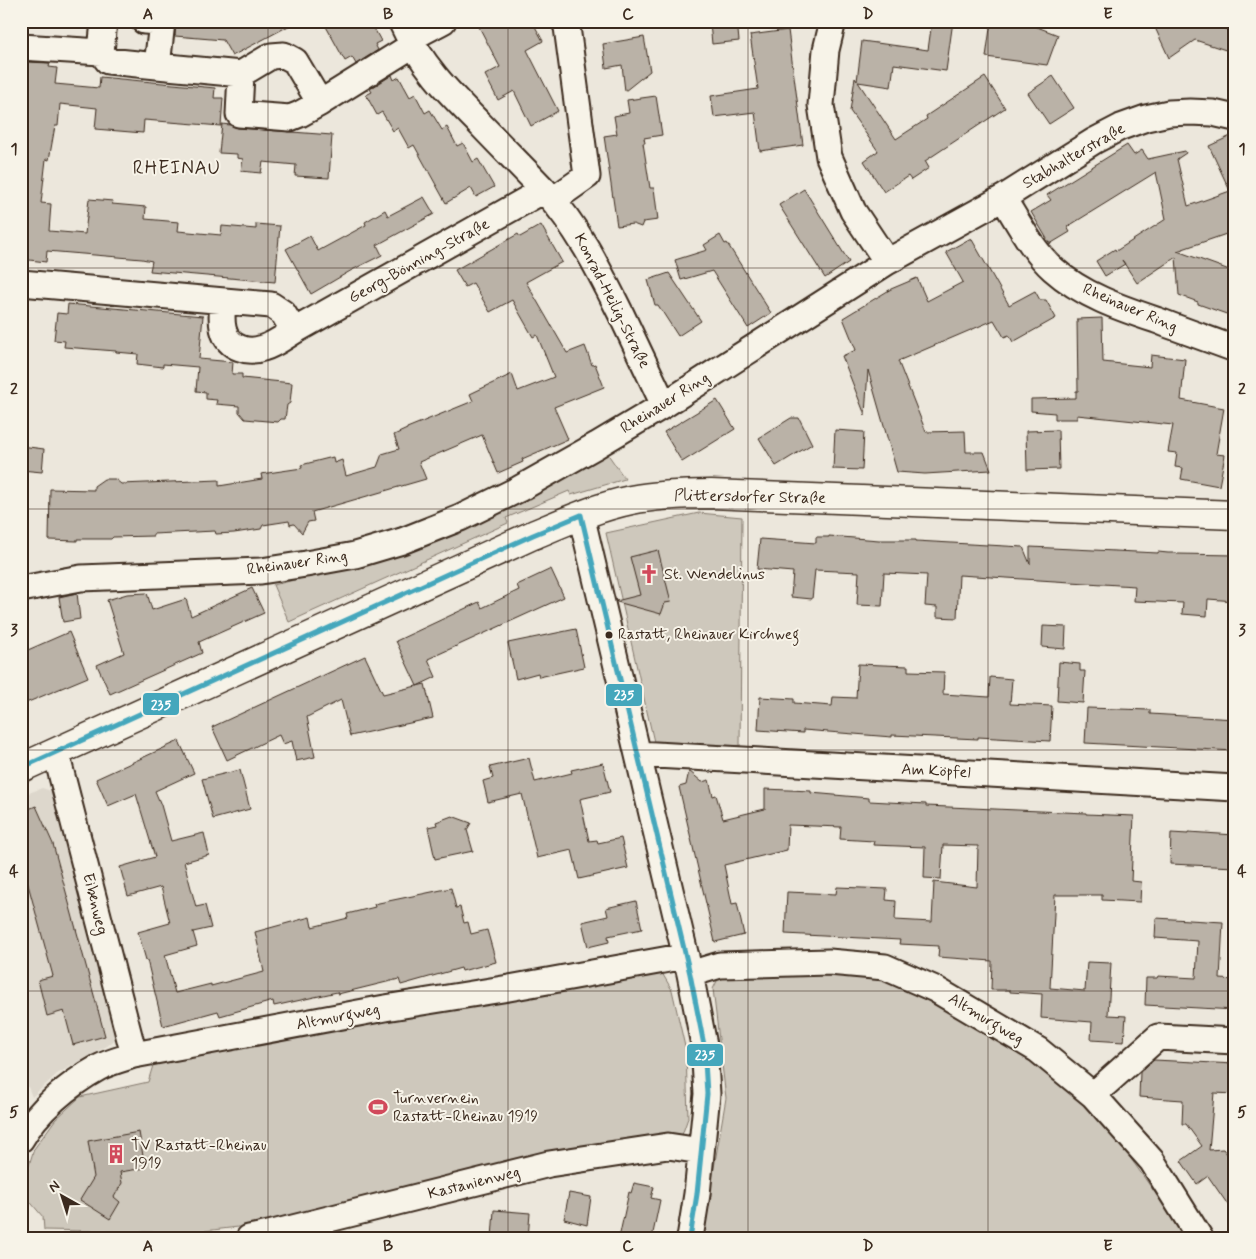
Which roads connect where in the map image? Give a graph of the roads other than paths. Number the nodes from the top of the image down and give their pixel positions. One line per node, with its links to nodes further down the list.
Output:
1 (104, 21): 8 (street)
2 (144, 21): 9 (street)
3 (443, 21): 6 (street)
4 (834, 21): 15 (street)
5 (570, 23): 13 (street)
6 (408, 35): 11 (street); 13 (street, Konrad-Heilig-Straße)
7 (21, 47): 8 (street)
8 (101, 52): 9 (street)
9 (157, 66): 10 (street)
10 (242, 74): 11 (street); 11 (street)
11 (320, 103)
12 (1235, 118): 14 (street, Stabhalterstraße)
13 (549, 195): 18 (street, Georg-Bönning-Straße); 20 (street, Konrad-Heilig-Straße)
14 (1003, 198): 15 (street, Rheinauer Ring); 19 (street, Rheinauer Ring)
15 (887, 262): 20 (street, Rheinauer Ring)
16 (21, 283): 17 (street)
17 (222, 302): 18 (street); 18 (street, Georg-Bönning-Straße)
18 (294, 331)
19 (1235, 349)
20 (664, 405): 23 (street, Rheinauer Ring)
21 (581, 515): 22 (street, Plittersdorfer Straße); 24 (street, Plittersdorfer Straße); 25 (street)
22 (1235, 515)
23 (21, 589)
24 (56, 752): 26 (street, Plittersdorfer Straße); 30 (street, Eibenweg)
25 (638, 754): 27 (street, Am Köpfel); 28 (street)
26 (21, 768)
27 (1235, 788)
28 (688, 965): 30 (street, Altmurgweg); 31 (street, Altmurgweg); 33 (street)
29 (1235, 1041): 31 (street)
30 (134, 1054): 32 (street, Altmurgweg)
31 (1093, 1095): 36 (street, Altmurgweg)
32 (21, 1140)
33 (701, 1151): 34 (street, Kastanienweg); 35 (street)
34 (249, 1238)
35 (690, 1238)
36 (1200, 1238)

